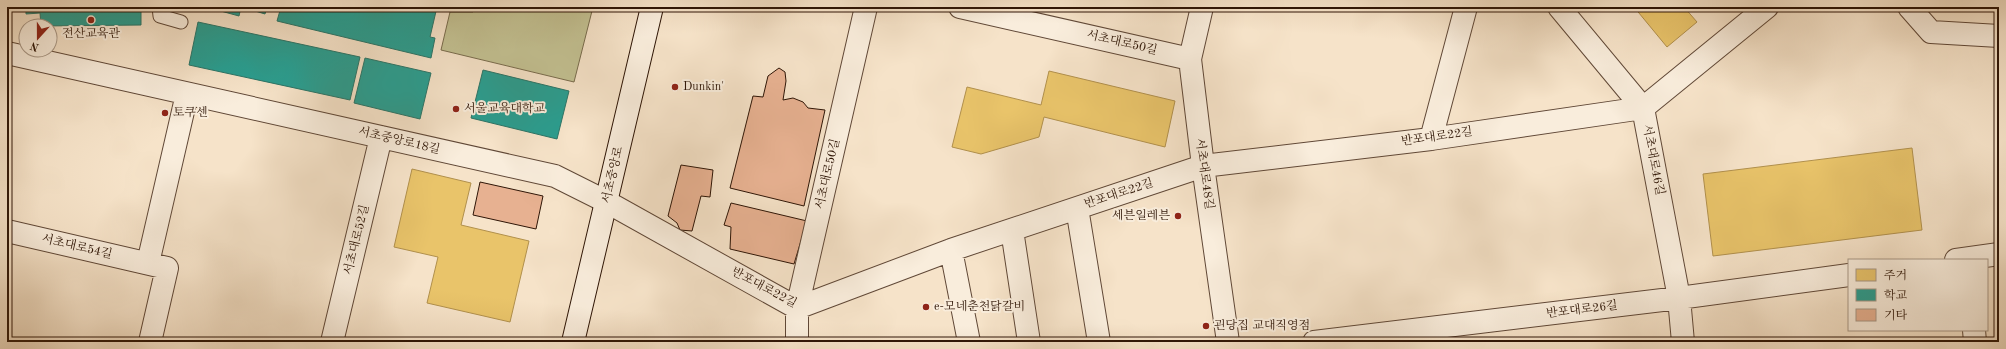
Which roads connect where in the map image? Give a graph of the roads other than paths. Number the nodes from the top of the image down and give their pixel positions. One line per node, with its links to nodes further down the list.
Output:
1 (159, 7): 10 (lane)
2 (652, 7): 19 (street, 서초중앙로)
3 (866, 7): 29 (street, 서초대로50길)
4 (960, 7): 13 (street, 서초대로50길)
5 (1202, 7): 13 (street, 서초대로48길)
6 (1466, 7): 17 (street)
7 (1559, 7): 15 (street, 서초대로46길)
8 (1767, 7): 15 (street)
9 (1909, 7): 11 (street)
10 (181, 22)
11 (1999, 36)
12 (7, 53): 14 (street, 서초중앙로18길)
13 (1190, 59): 18 (street, 서초대로48길)
14 (187, 94): 16 (street, 서초중앙로18길); 26 (street)
15 (1643, 108): 17 (street, 반포대로22길); 28 (street, 서초대로46길)
16 (381, 137): 19 (street, 서초중앙로18길); 33 (street, 서초대로52길)
17 (1431, 139): 18 (street, 반포대로22길)
18 (1203, 166): 20 (street, 반포대로22길); 39 (street, 서초대로48길)
19 (607, 202): 29 (street, 반포대로22길); 34 (street, 서초중앙로)
20 (1077, 208): 21 (street, 반포대로22길); 38 (street, 반포대로22길)
21 (1012, 230): 23 (street, 반포대로22길); 37 (street)
22 (7, 231): 26 (street, 서초대로54길)
23 (951, 250): 29 (street, 반포대로22길); 36 (street)
24 (1999, 254): 25 (street)
25 (1968, 259)
26 (148, 263): 32 (street, 서초대로54길)
27 (1848, 275): 28 (street, 반포대로26길)
28 (1679, 298): 31 (street, 반포대로26길); 40 (street, 서초대로46길)
29 (797, 308): 35 (street, 서초대로50길)
30 (1974, 331): 41 (street)
31 (1325, 341)
32 (150, 342)
33 (332, 342)
34 (573, 342)
35 (798, 342)
36 (970, 342)
37 (1029, 342)
38 (1099, 342)
39 (1228, 342)
40 (1683, 342)
41 (1975, 342)

